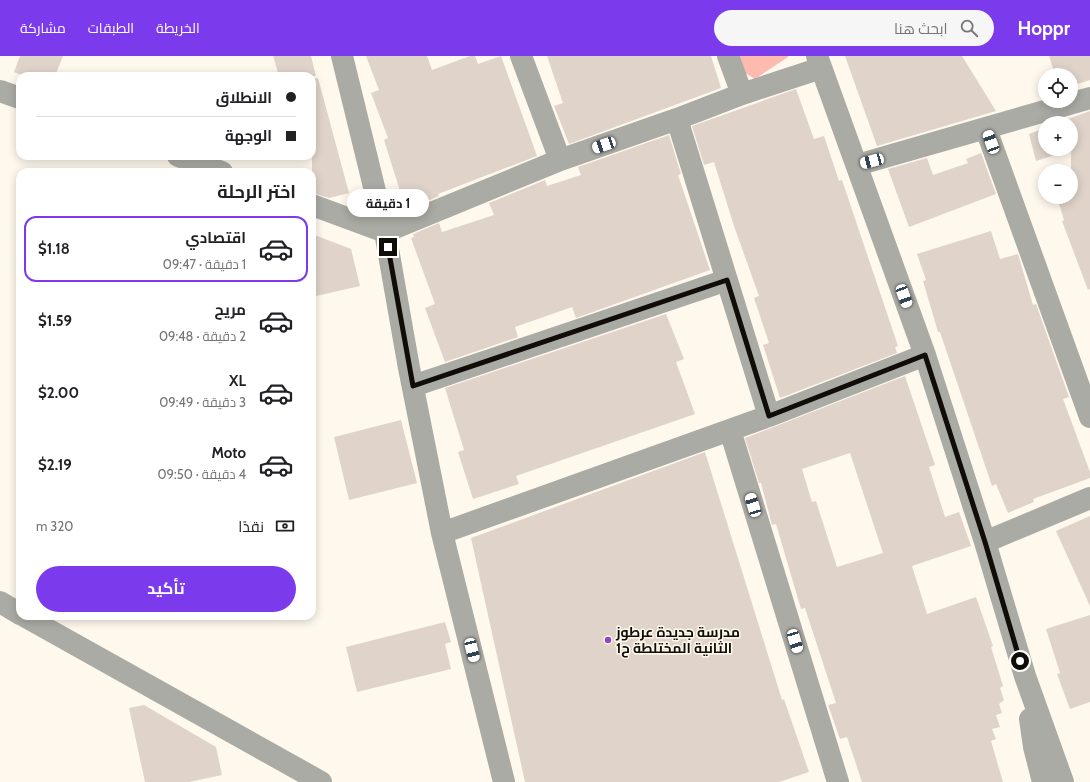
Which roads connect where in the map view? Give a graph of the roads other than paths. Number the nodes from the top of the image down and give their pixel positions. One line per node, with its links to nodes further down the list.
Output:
1 (342, 56): 16 (street)
2 (521, 56): 12 (street)
3 (728, 56): 6 (street)
4 (819, 62): 6 (street); 13 (street)
5 (0, 90): 7 (street)
6 (742, 94): 9 (street)
7 (16, 96)
8 (1090, 98): 10 (street)
9 (677, 119): 12 (street); 17 (street)
10 (986, 129): 13 (street); 21 (street)
11 (189, 160): 14 (street)
12 (560, 160): 16 (street)
13 (858, 164): 18 (street)
14 (211, 168)
15 (316, 206): 16 (street)
16 (385, 232): 19 (street)
17 (727, 280): 19 (street); 20 (street)
18 (925, 355): 20 (street); 25 (street)
19 (413, 386): 24 (street)
20 (769, 416): 22 (street)
21 (1090, 417)
22 (730, 430): 24 (street); 30 (street)
23 (1090, 498): 25 (street)
24 (442, 533): 32 (street)
25 (985, 542): 29 (street)
26 (0, 602): 27 (street)
27 (16, 612)
28 (31, 620): 31 (street)
29 (1025, 676): 33 (street); 34 (street)
30 (832, 780)
31 (321, 782)
32 (504, 782)
33 (1043, 782)
34 (1063, 782)

